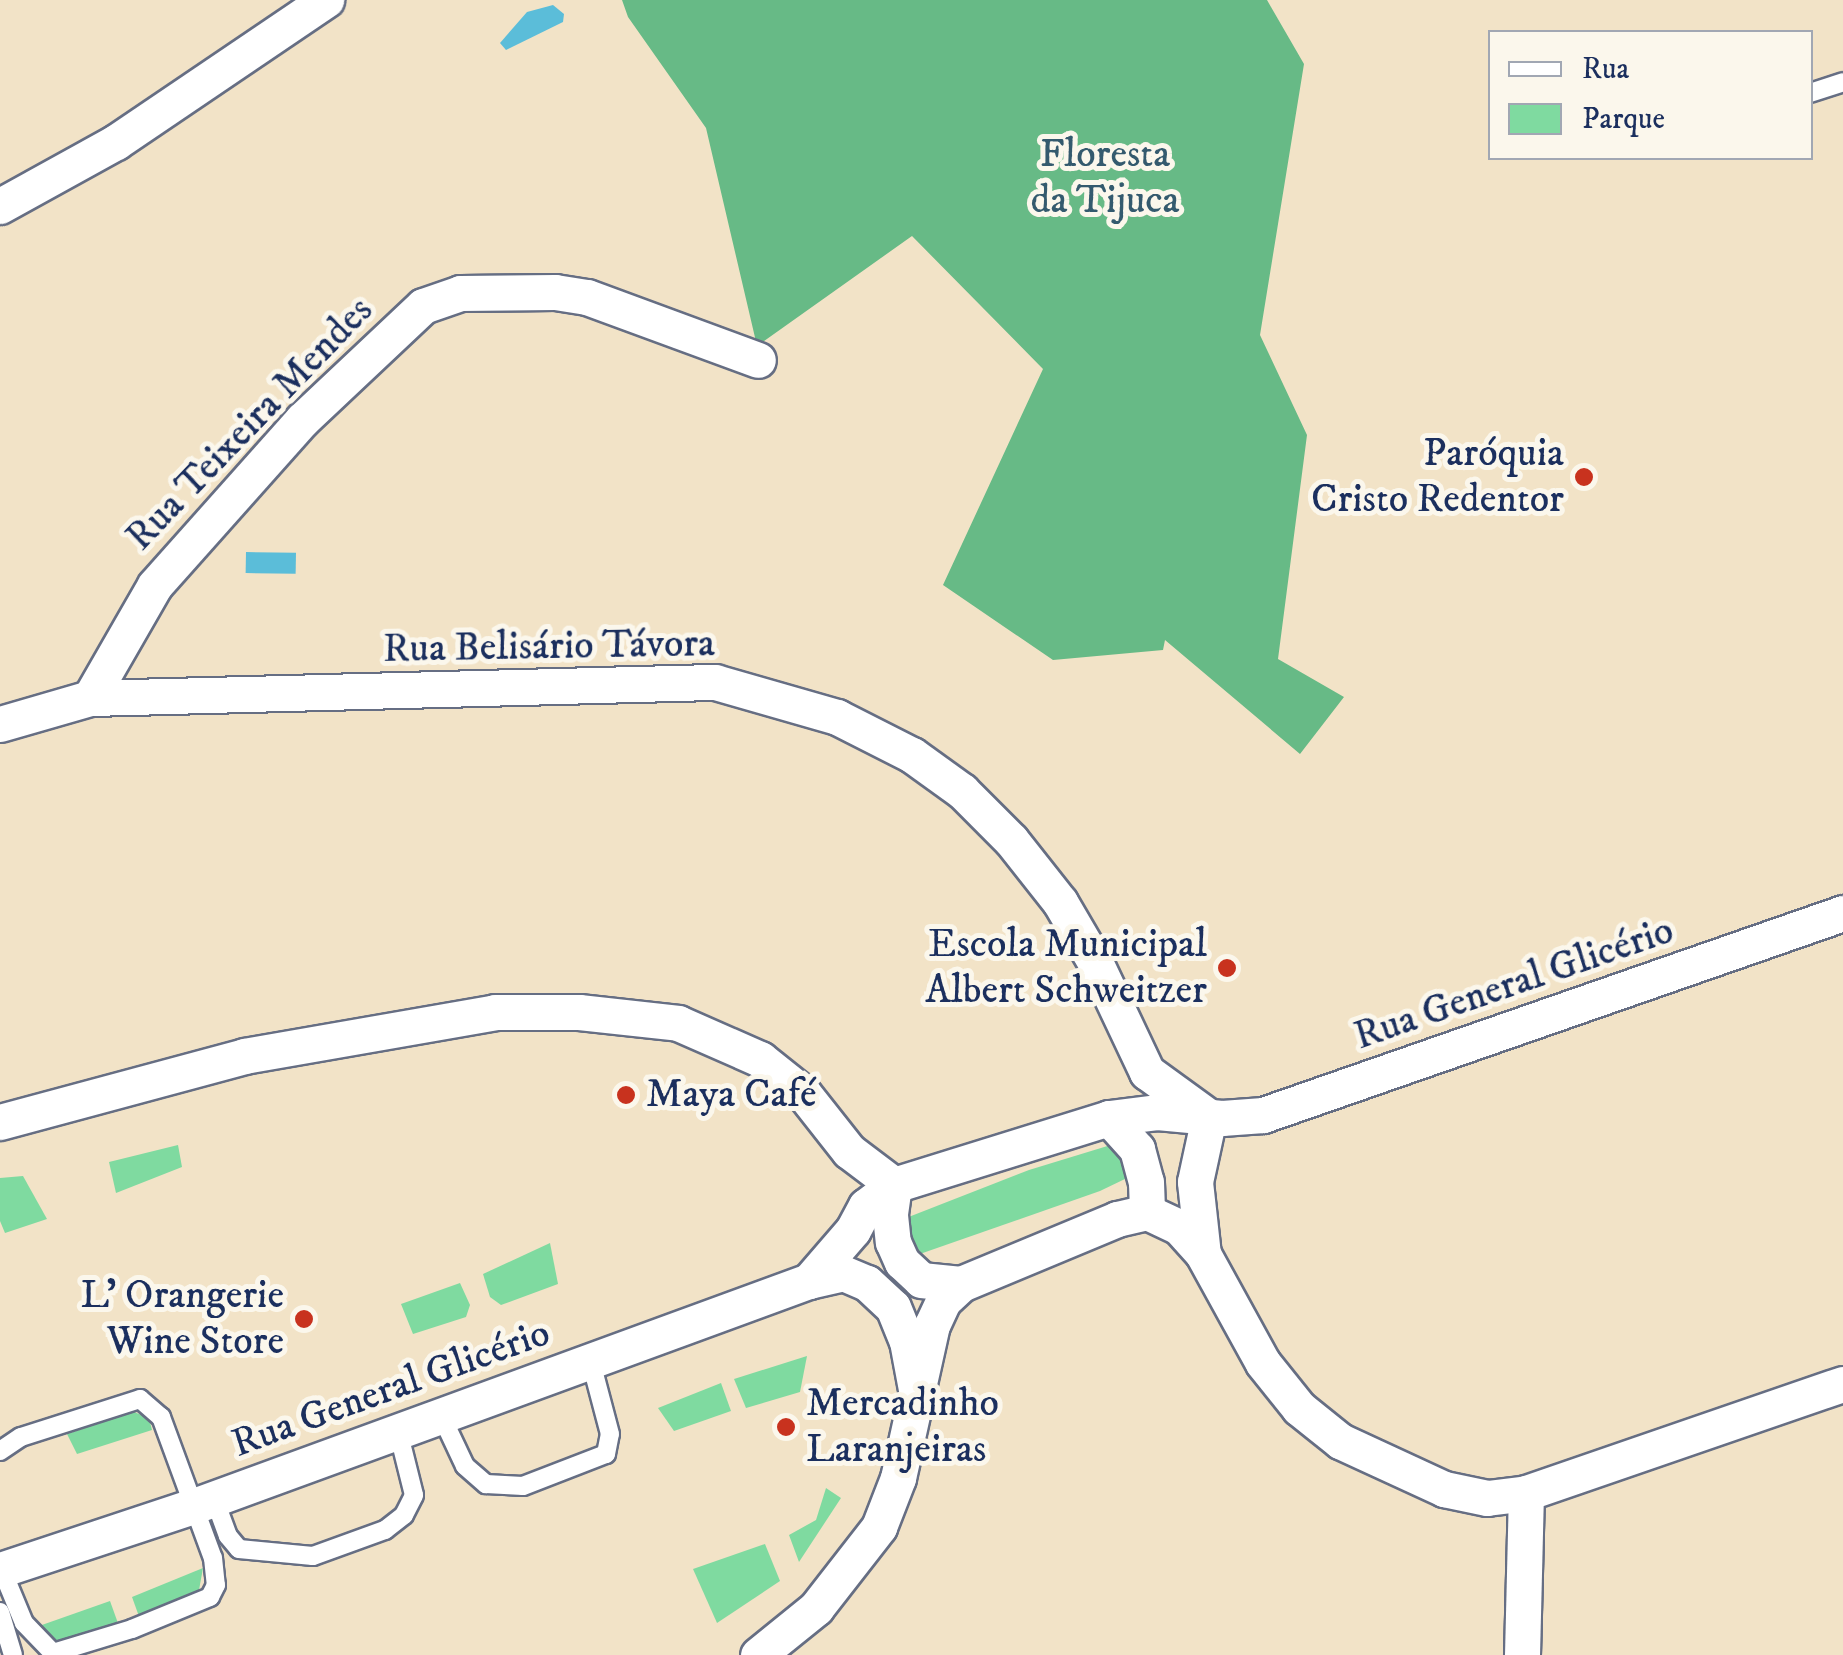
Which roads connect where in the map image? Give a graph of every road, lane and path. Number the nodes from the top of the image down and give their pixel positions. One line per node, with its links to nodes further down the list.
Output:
1 (326, 0): 4 (street)
2 (1843, 82): 3 (lane)
3 (1813, 92)
4 (0, 206)
5 (758, 360): 6 (street, Rua Teixeira Mendes)
6 (90, 698): 7 (street, Rua Belisário Távora); 9 (street, Rua Belisário Távora)
7 (0, 724)
8 (1843, 913): 9 (street, Rua General Glicério)
9 (1209, 1117): 10 (street, Rua General Glicério); 14 (street)
10 (1109, 1118): 12 (street, Rua General Glicério); 13 (street)
11 (0, 1122): 12 (street)
12 (894, 1186): 15 (street, Rua General Glicério); 16 (street)
13 (1147, 1212): 14 (street); 16 (street)
14 (1203, 1254): 23 (street)
15 (809, 1281): 17 (street, Rua General Glicério); 19 (street, Rua General Glicério)
16 (961, 1284): 19 (street)
17 (591, 1362): 20 (street, Rua General Glicério); 20 (lane)
18 (1843, 1384): 23 (street)
19 (916, 1389): 28 (street)
20 (441, 1415): 21 (street, Rua General Glicério)
21 (398, 1431): 24 (street, Rua General Glicério); 24 (lane)
22 (0, 1451): 24 (lane)
23 (1526, 1493): 29 (street)
24 (204, 1502): 25 (street, Rua General Glicério); 25 (lane)
25 (0, 1568)
26 (0, 1612): 27 (lane)
27 (13, 1655)
28 (758, 1655)
29 (1522, 1655)

